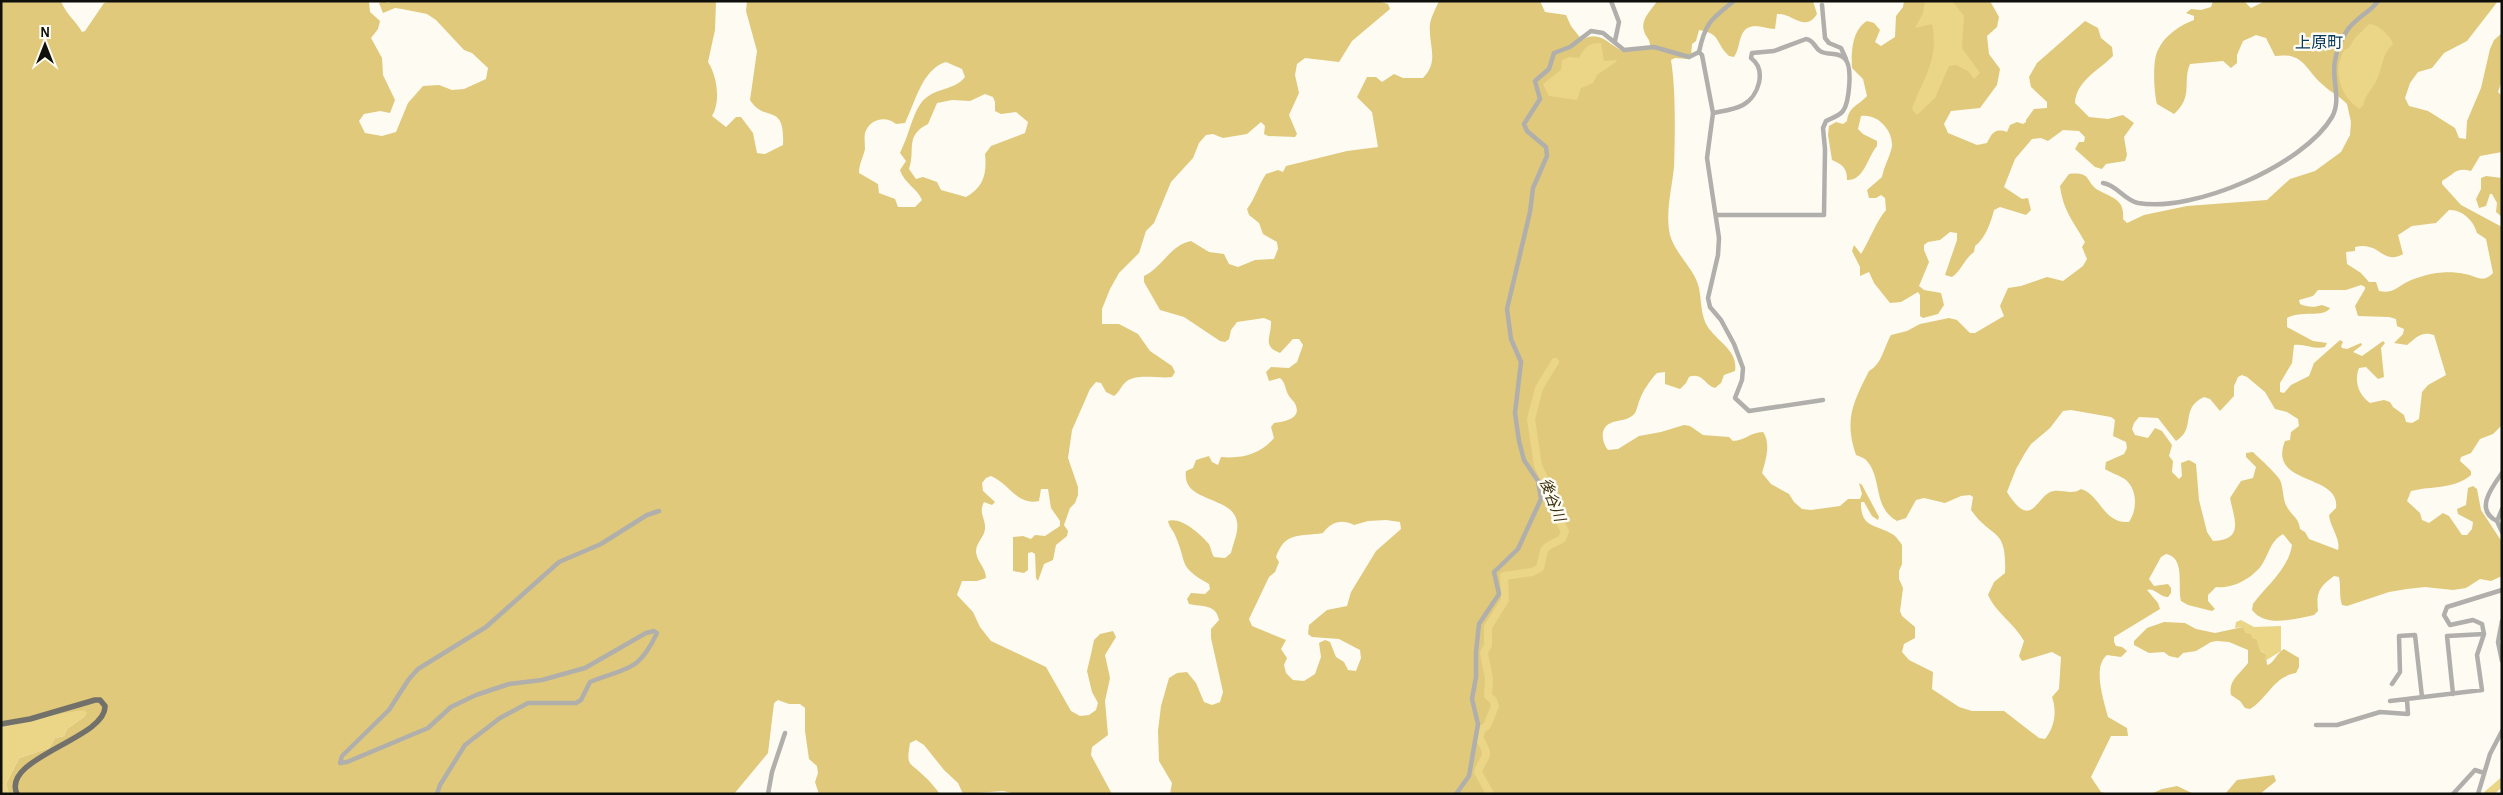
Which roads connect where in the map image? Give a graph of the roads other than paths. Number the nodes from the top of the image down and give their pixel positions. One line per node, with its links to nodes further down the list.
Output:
1 (1611, 1): 5 (street)
2 (1734, 1): 6 (street)
3 (2378, 1): 9 (street)
4 (1822, 5): 7 (street)
5 (1615, 41): 6 (street); 34 (street)
6 (1698, 52): 8 (street)
7 (1846, 59): 8 (street); 10 (street)
8 (1712, 113): 10 (street)
9 (2103, 183)
10 (1716, 215): 11 (street)
11 (1823, 400)
12 (2502, 473): 15 (street)
13 (2502, 509): 15 (street)
14 (659, 511): 32 (street)
15 (2497, 521): 16 (street)
16 (2502, 532)
17 (2502, 590): 19 (street)
18 (2502, 621): 20 (street)
19 (2484, 634): 22 (street); 22 (street)
20 (2502, 661)
21 (2392, 684): 23 (street)
22 (2452, 694): 23 (street)
23 (2422, 697): 24 (street)
24 (2407, 700): 25 (street); 27 (street)
25 (2390, 701)
26 (1, 724): 31 (main road)
27 (2316, 725)
28 (2502, 730): 30 (street)
29 (785, 734): 33 (street)
30 (2484, 773): 35 (street); 36 (street)
31 (17, 794)
32 (437, 794)
33 (768, 794)
34 (1456, 794)
35 (2453, 794)
36 (2478, 794)

